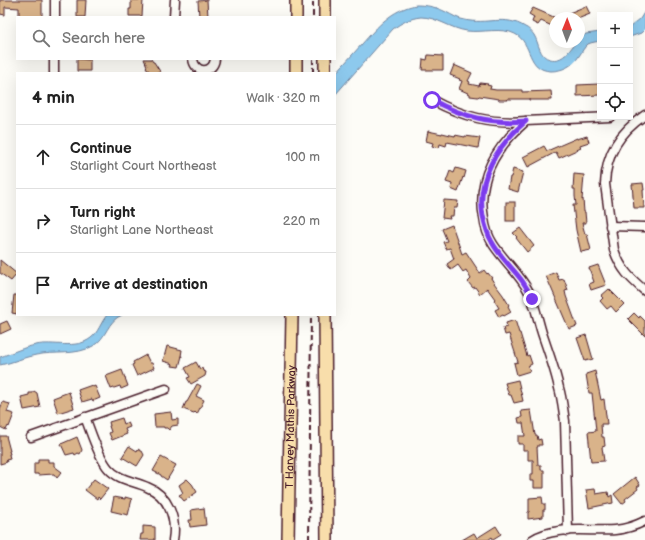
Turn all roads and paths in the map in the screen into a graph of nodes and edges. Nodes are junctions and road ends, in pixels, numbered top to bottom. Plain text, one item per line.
1 (55, 0) edge
2 (175, 0) edge
3 (296, 0) edge
4 (325, 0) edge
5 (55, 16) edge
6 (174, 16) edge
7 (296, 16) edge
8 (325, 16) edge
9 (54, 60) edge
10 (192, 60) edge
11 (215, 60) edge
12 (296, 60) edge
13 (325, 60) edge
14 (54, 72) edge
15 (296, 72) edge
16 (325, 72) edge
17 (432, 100) dead end
18 (597, 118) edge
19 (641, 118) edge
20 (526, 121) junction
21 (610, 226) junction
22 (645, 227) edge
23 (645, 291) edge
24 (292, 316) edge
25 (325, 316) edge
26 (166, 389) dead end
27 (85, 418) junction
28 (31, 437) dead end
29 (645, 521) edge
30 (568, 531) junction
31 (173, 540) edge
32 (288, 540) edge
33 (327, 540) edge
34 (532, 540) edge

1 - 5 street
2 - 6 street
3 - 7 highway
4 - 8 highway
9 - 14 street
10 - 11 street
12 - 15 highway
13 - 16 highway
17 - 20 street
18 - 20 street
19 - 21 street
20 - 30 street
21 - 22 street
21 - 23 street
24 - 32 highway, T Harvey Mathis Parkway
25 - 33 highway
26 - 27 street
27 - 28 street
27 - 31 street
29 - 30 street
30 - 34 street

